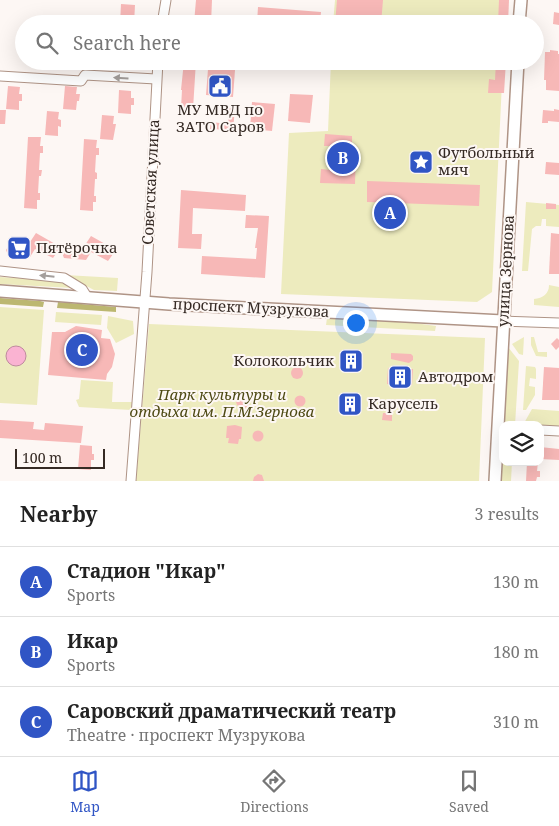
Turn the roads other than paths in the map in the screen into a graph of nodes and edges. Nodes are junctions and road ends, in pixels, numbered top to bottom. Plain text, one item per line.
1 (166, 0) edge
2 (521, 0) edge
3 (164, 15) edge
4 (520, 15) edge
5 (157, 70) edge
6 (517, 70) edge
7 (0, 76) edge
8 (156, 80) junction
9 (0, 271) edge
10 (0, 291) edge
11 (87, 297) junction
12 (144, 302) junction
13 (503, 320) junction
14 (559, 323) edge
15 (544, 430) edge
16 (559, 431) edge
17 (544, 436) edge
18 (559, 437) edge
19 (131, 481) edge
20 (495, 481) edge

1 - 3 street
2 - 4 main road
5 - 8 street, Советская улица
6 - 13 main road, улица Зернова
8 -> 7 street
8 - 12 street, Советская улица
11 -> 9 street
10 - 11 main road, проспект Музрукова
11 - 12 main road, проспект Музрукова
12 - 13 main road, проспект Музрукова
12 - 19 street, Советская улица
13 - 14 street
13 - 20 main road, улица Зернова
15 - 16 street
17 - 18 street

